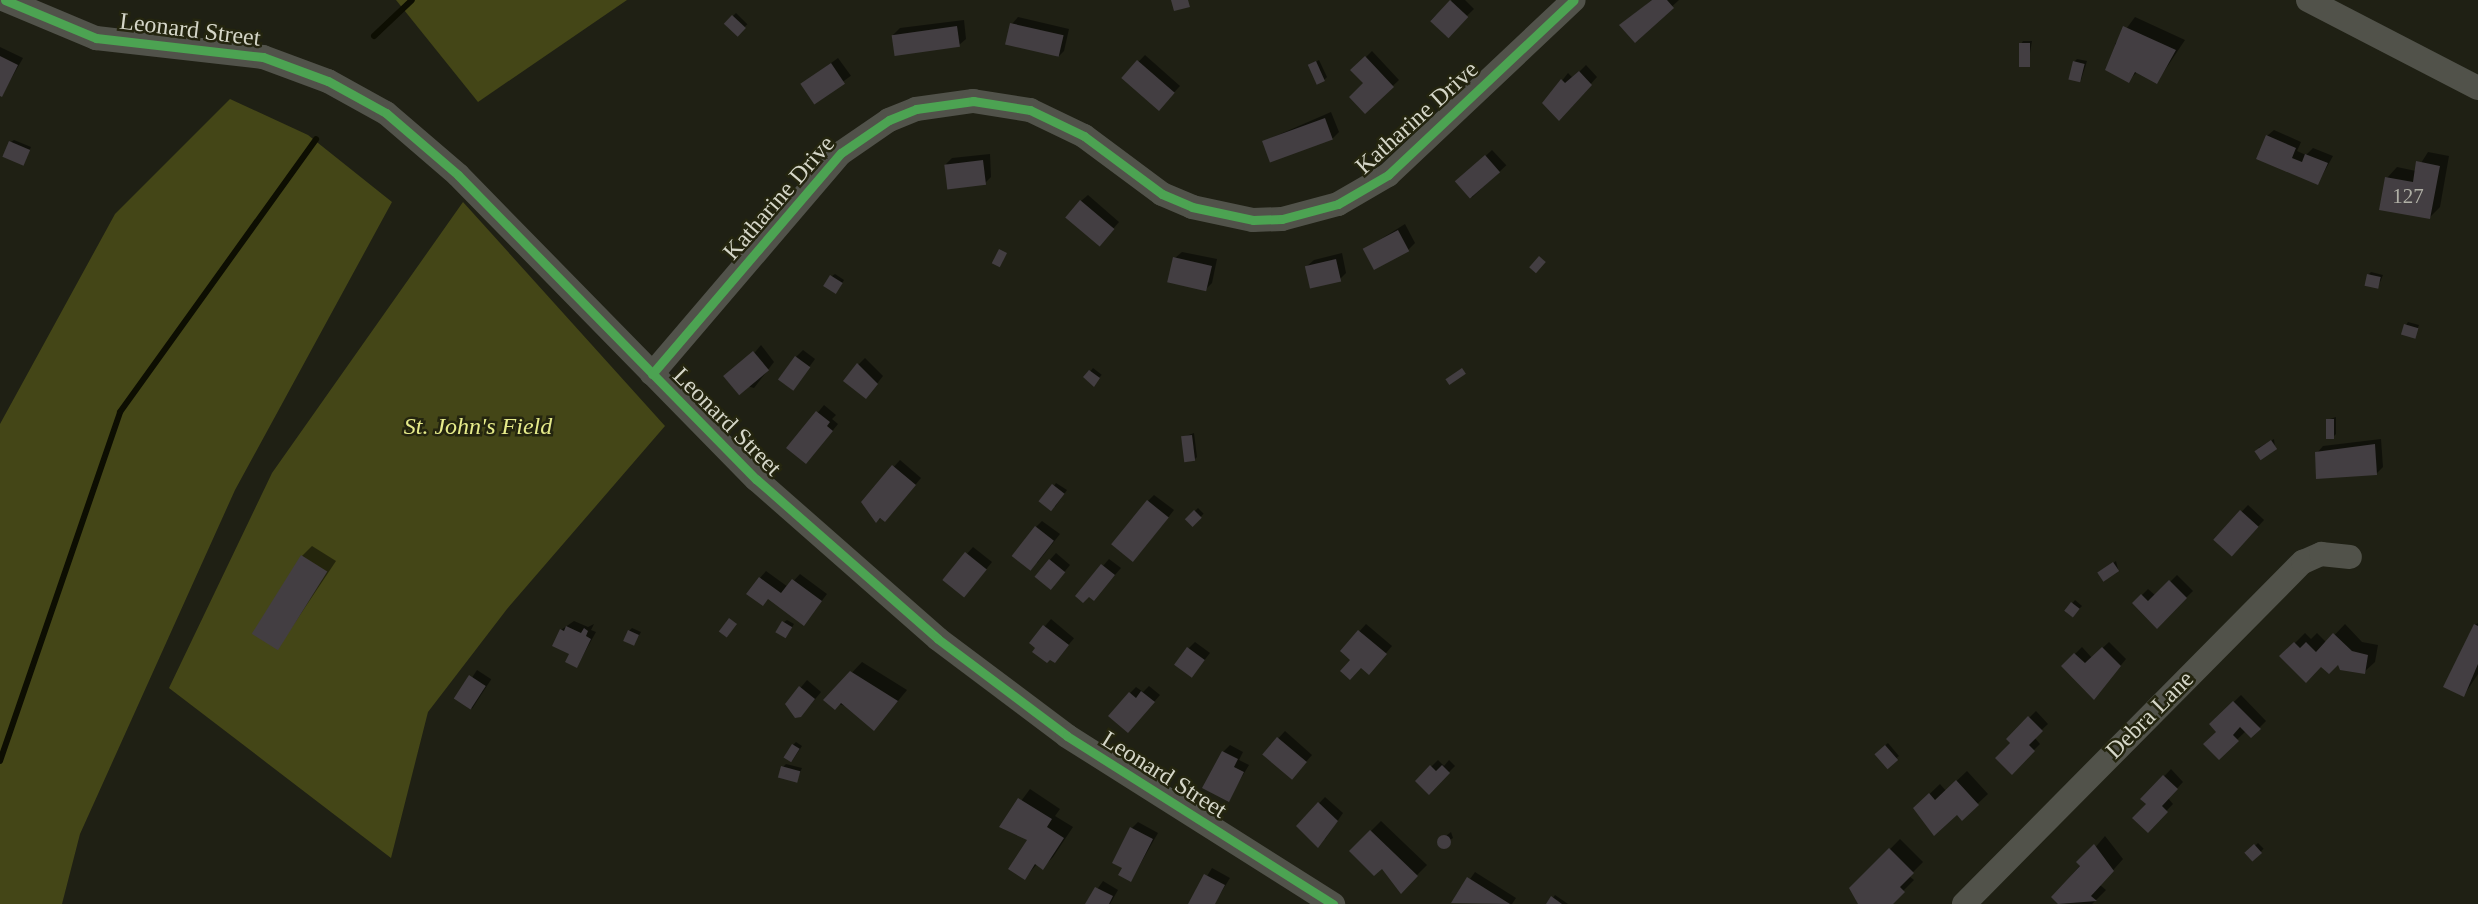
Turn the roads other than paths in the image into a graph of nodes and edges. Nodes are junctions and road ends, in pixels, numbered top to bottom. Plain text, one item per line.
1 (5, 0) edge
2 (1574, 0) edge
3 (2308, 0) edge
4 (2478, 88) edge
5 (652, 374) junction
6 (2350, 557) dead end
7 (1333, 904) edge
8 (1964, 904) edge

1 - 5 street, Leonard Street
2 - 5 street, Katharine Drive
3 - 4 street
5 - 7 street, Leonard Street
6 - 8 street, Debra Lane

